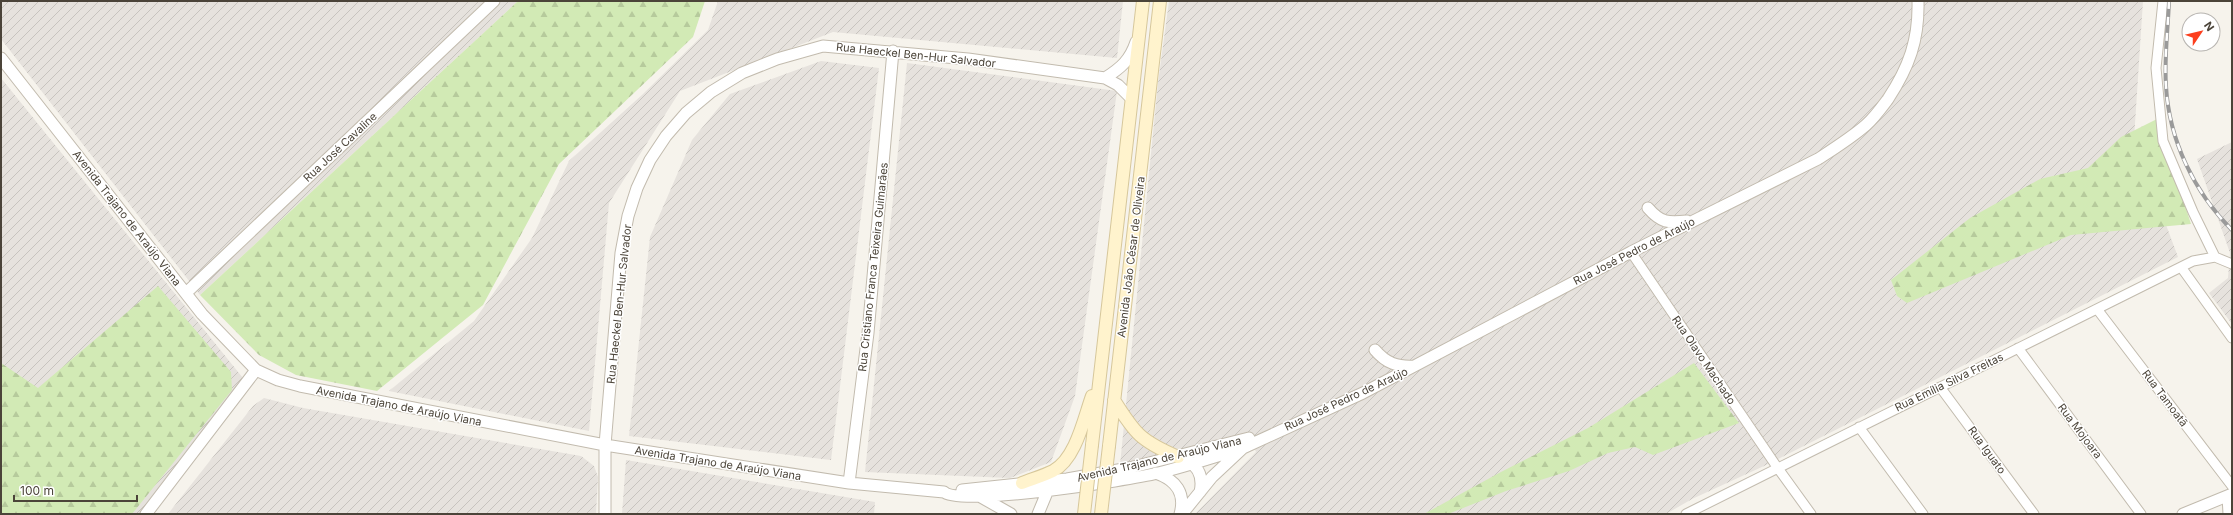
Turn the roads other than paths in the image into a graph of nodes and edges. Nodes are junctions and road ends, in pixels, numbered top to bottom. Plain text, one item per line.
1 (494, 1) edge
2 (1143, 1) edge
3 (1160, 1) edge
4 (1918, 1) edge
5 (2163, 1) edge
6 (1138, 36) junction
7 (893, 51) junction
8 (1, 58) edge
9 (1105, 78) junction
10 (1131, 98) junction
11 (1648, 208) dead end
12 (1693, 221) junction
13 (1631, 252) junction
14 (2215, 257) junction
15 (2232, 264) edge
16 (2181, 267) junction
17 (186, 293) junction
18 (2097, 309) junction
19 (2232, 338) edge
20 (2018, 348) junction
21 (1375, 350) dead end
22 (1416, 365) junction
23 (256, 370) junction
24 (1100, 376) junction
25 (1940, 387) junction
26 (1114, 400) junction
27 (1859, 427) junction
28 (1274, 434) junction
29 (1254, 437) joint
30 (605, 445) junction
31 (1243, 448) junction
32 (1178, 456) junction
33 (1193, 464) junction
34 (1778, 468) junction
35 (1156, 473) junction
36 (1095, 474) junction
37 (848, 483) junction
38 (1022, 483) junction
39 (1048, 490) junction
40 (944, 492) junction
41 (2230, 492) edge
42 (1200, 493) junction
43 (981, 497) junction
44 (1699, 511) edge
45 (146, 514) edge
46 (605, 514) edge
47 (1011, 514) edge
48 (1038, 514) edge
49 (1084, 514) edge
50 (1101, 514) edge
51 (1181, 514) edge
52 (1686, 514) edge
53 (1811, 514) edge
54 (1923, 514) edge
55 (2034, 514) edge
56 (2141, 514) edge
57 (2182, 514) edge
58 (2228, 514) edge

1 - 17 street, Rua José Cavaline
2 - 6 main road, Avenida João César de Oliveira
3 - 26 main road, Avenida João César de Oliveira
4 - 12 street, Rua José Pedro de Araújo
5 - 14 street
6 - 9 street
6 - 10 main road, Avenida João César de Oliveira
7 - 9 street, Rua Haeckel Ben-Hur Salvador
7 - 30 street, Rua Haeckel Ben-Hur Salvador
7 - 37 street, Rua Cristiano Franca Teixeira Guimarães
8 - 17 street, Avenida Trajano de Araújo Viana
9 - 10 street, Rua Haeckel Ben-Hur Salvador
10 - 24 main road, Avenida João César de Oliveira
11 - 12 street
12 - 13 street, Rua José Pedro de Araújo
13 - 22 street, Rua José Pedro de Araújo
13 - 34 street, Rua Olavo Machado
14 - 15 street
14 - 16 street, Rua Emília Silva Freitas
16 - 18 street, Rua Emília Silva Freitas
16 - 19 street
17 - 23 street, Avenida Trajano de Araújo Viana
18 - 20 street, Rua Emília Silva Freitas
18 - 41 street, Rua Tamoatã
20 - 25 street, Rua Emília Silva Freitas
20 - 56 street, Rua Mojoara
21 - 22 street
22 - 28 street, Rua José Pedro de Araújo
23 - 30 street, Avenida Trajano de Araújo Viana
23 - 45 street
24 - 38 main road
24 - 49 main road, Avenida João César de Oliveira, bridge
25 - 27 street, Rua Emília Silva Freitas
25 - 55 street, Rua Iguato
26 - 32 main road
26 - 50 main road, Avenida João César de Oliveira, bridge
27 - 34 street, Rua Emília Silva Freitas
27 - 54 street
28 - 29 street, Rua José Pedro de Araújo
28 - 31 street, Rua José Pedro de Araújo
29 - 32 street, Avenida Trajano de Araújo Viana
30 - 37 street, Avenida Trajano de Araújo Viana
30 - 46 street
31 - 33 street, Avenida Trajano de Araújo Viana
31 - 42 street, Rua José Pedro de Araújo
32 - 33 street
32 - 36 street, Avenida Trajano de Araújo Viana
33 - 35 street, Avenida Trajano de Araújo Viana
33 - 42 street
34 - 44 street, Rua Emília Silva Freitas
34 - 53 street, Rua Olavo Machado
35 - 39 street, Avenida Trajano de Araújo Viana
35 - 51 street
36 - 38 street, Avenida Trajano de Araújo Viana
36 - 39 street
37 - 40 street, Avenida Trajano de Araújo Viana
38 - 40 street, Avenida Trajano de Araújo Viana
39 - 43 street, Avenida Trajano de Araújo Viana
39 - 48 street
40 - 43 street, Avenida Trajano de Araújo Viana
41 - 57 street
41 - 58 street
42 - 51 street, Rua José Pedro de Araújo
43 - 47 street, Avenida Trajano de Araújo Viana
44 - 52 street, Rua Emília Silva Freitas

